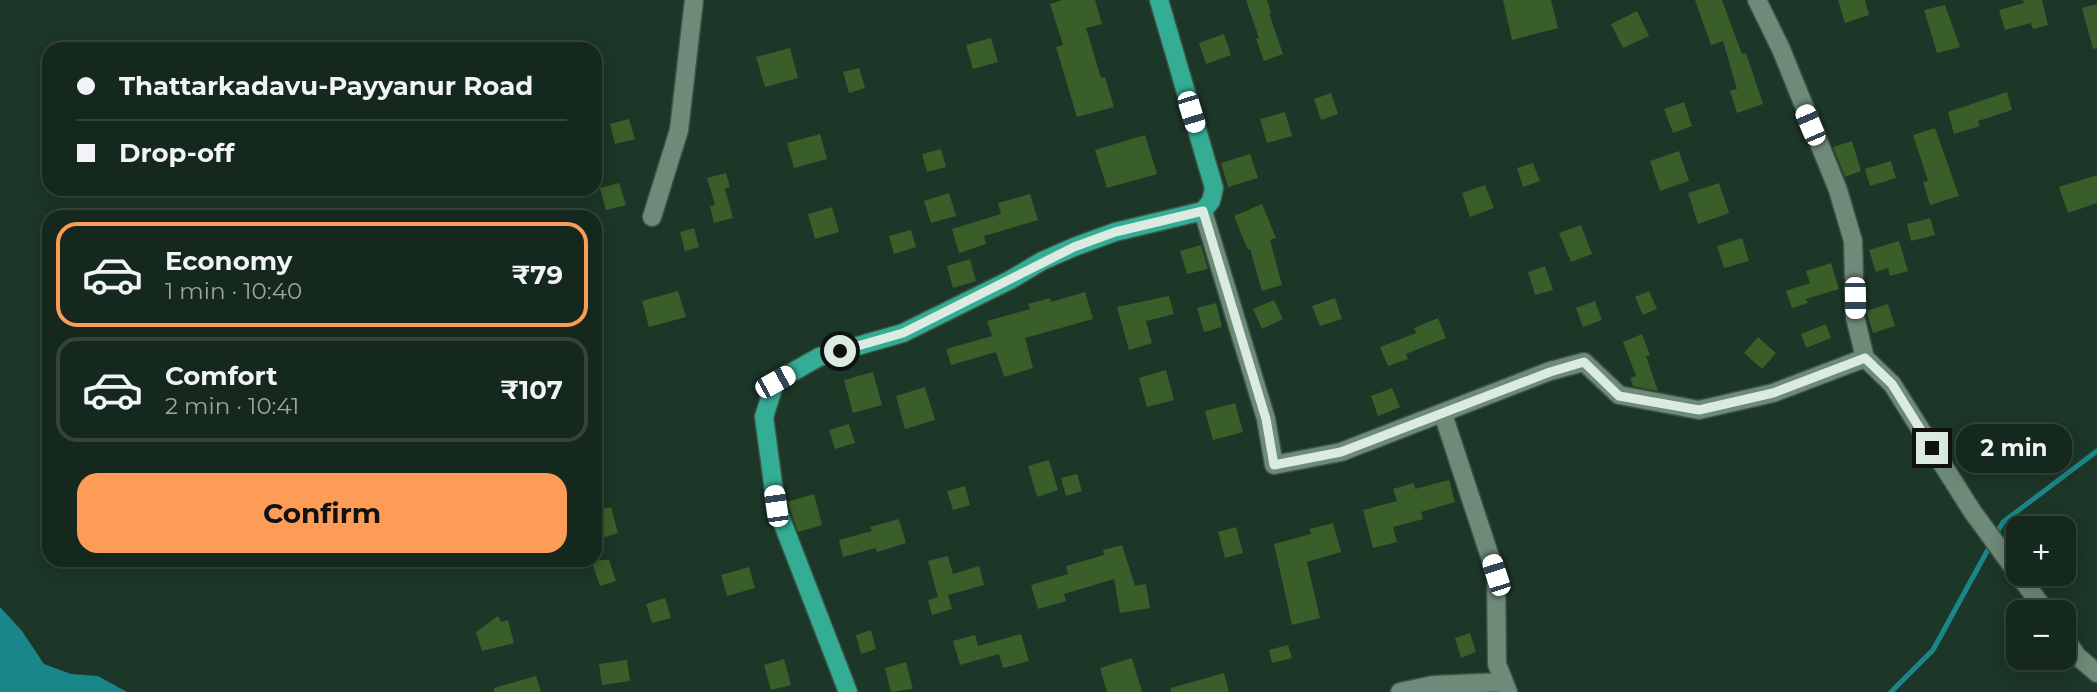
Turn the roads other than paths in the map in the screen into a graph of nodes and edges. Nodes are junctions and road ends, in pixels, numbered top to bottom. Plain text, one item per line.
1 (694, 0) edge
2 (1159, 0) edge
3 (1757, 0) edge
4 (1203, 211) junction
5 (652, 217) dead end
6 (1865, 358) junction
7 (1443, 414) junction
8 (2037, 600) edge
9 (2076, 655) edge
10 (2097, 673) edge
11 (1506, 687) edge
12 (848, 692) edge
13 (1400, 692) edge

1 - 5 street
2 - 4 main road
3 - 6 street
4 - 7 street
4 - 12 main road
6 - 7 street
6 - 8 street
7 - 11 street
9 - 10 street
11 - 13 street

